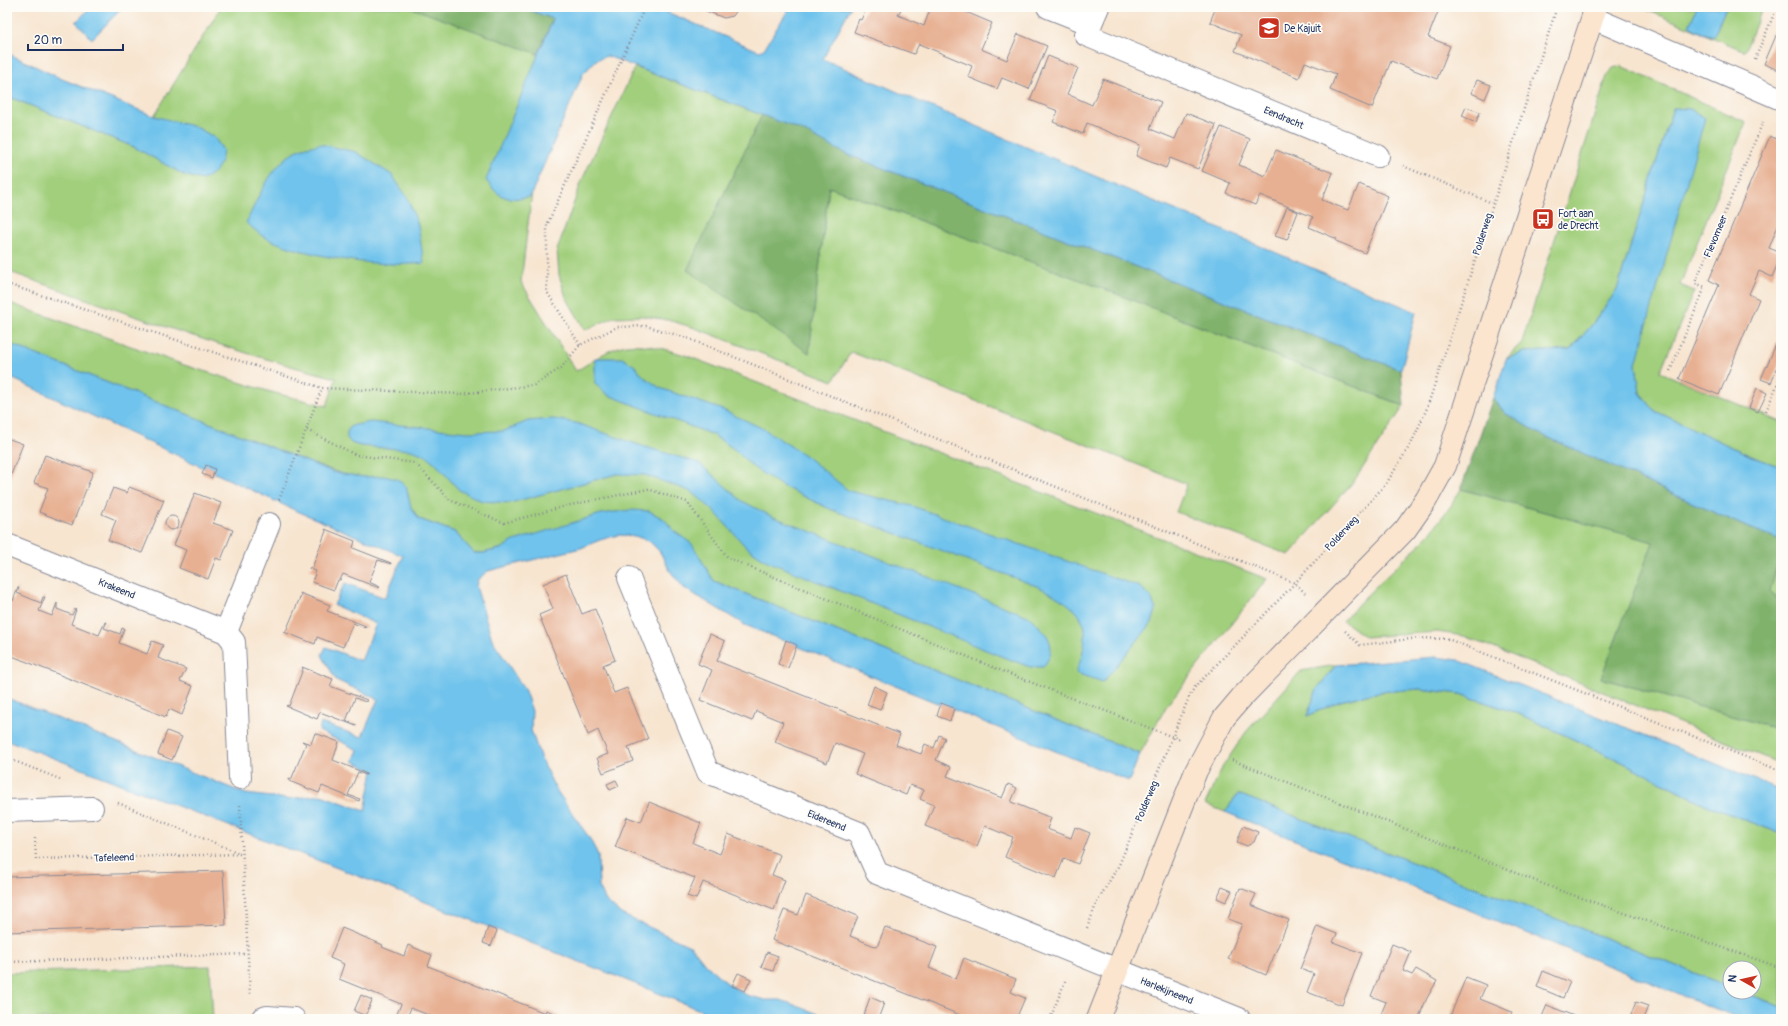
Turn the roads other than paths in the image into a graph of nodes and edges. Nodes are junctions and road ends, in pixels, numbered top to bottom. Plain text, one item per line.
1 (1048, 7) edge
2 (1594, 13) edge
3 (1094, 16) edge
4 (1777, 97) edge
5 (1378, 156) road end
6 (270, 524) dead end
7 (7, 545) edge
8 (629, 578) dead end
9 (226, 632) junction
10 (240, 778) road end
11 (102, 804) road end
12 (7, 811) edge
13 (1118, 970) junction
14 (262, 1019) edge
15 (294, 1019) edge
16 (1098, 1019) edge
17 (1239, 1019) edge

1 - 3 street, Eendracht
2 - 4 street
2 - 13 street
3 - 5 street, Eendracht
6 - 9 street
7 - 9 street, Krakeend
8 - 13 street, Eidereend
9 - 10 street
11 - 12 street
13 - 16 street
13 - 17 street, Harlekijneend
14 - 15 street

